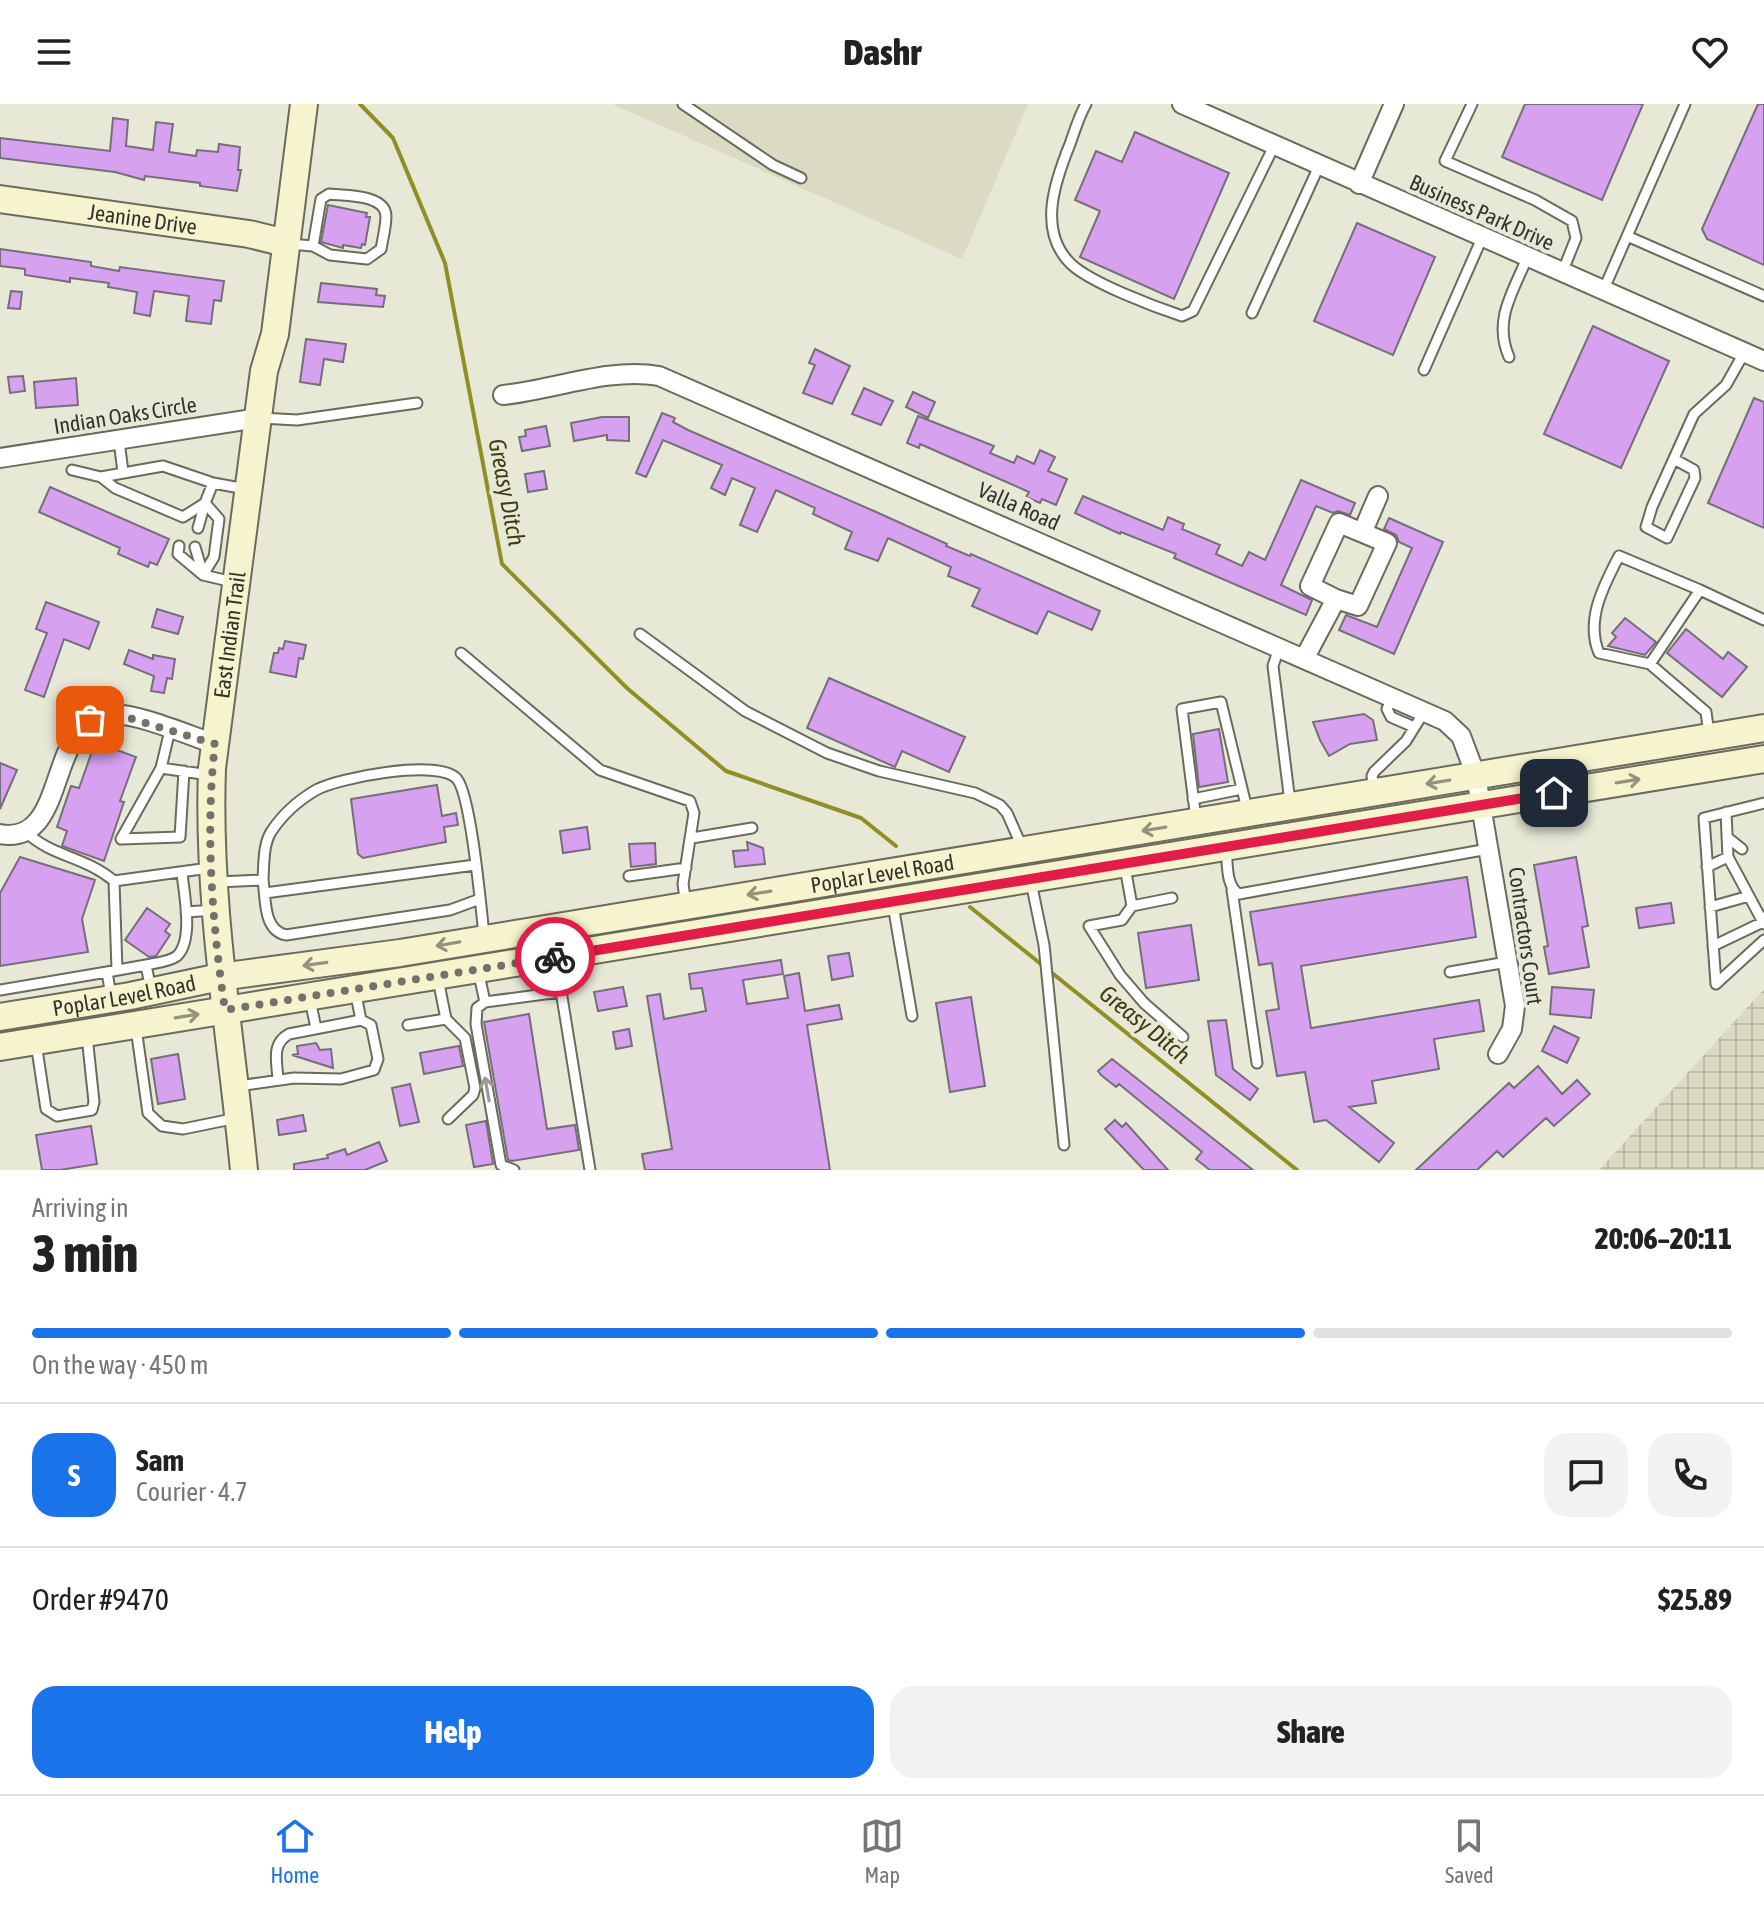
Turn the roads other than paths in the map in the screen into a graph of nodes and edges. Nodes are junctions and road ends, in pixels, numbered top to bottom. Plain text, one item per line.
1 (304, 104) edge
2 (683, 104) edge
3 (1086, 104) edge
4 (1182, 104) edge
5 (1394, 104) edge
6 (1472, 104) edge
7 (1685, 104) edge
8 (1274, 146) junction
9 (1319, 166) junction
10 (801, 178) dead end
11 (1359, 184) junction
12 (0, 199) edge
13 (1627, 236) junction
14 (1482, 238) junction
15 (286, 243) junction
16 (313, 246) junction
17 (1527, 258) junction
18 (1562, 273) junction
19 (1603, 291) junction
20 (1764, 296) edge
21 (1252, 313) dead end
22 (1744, 353) junction
23 (1509, 357) dead end
24 (1764, 361) edge
25 (1424, 370) dead end
26 (503, 395) dead end
27 (417, 403) dead end
28 (258, 418) junction
29 (119, 441) junction
30 (0, 458) edge
31 (1674, 459) junction
32 (72, 470) dead end
33 (123, 472) junction
34 (101, 477) junction
35 (213, 483) junction
36 (249, 489) junction
37 (1378, 496) dead end
38 (205, 503) junction
39 (198, 528) dead end
40 (1363, 531) junction
41 (179, 546) dead end
42 (195, 547) dead end
43 (203, 575) junction
44 (236, 582) junction
45 (1700, 590) junction
46 (1336, 599) junction
47 (1764, 620) edge
48 (640, 634) dead end
49 (1279, 648) junction
50 (461, 653) dead end
51 (1304, 659) junction
52 (1650, 664) junction
53 (1419, 719) junction
54 (1764, 728) edge
55 (170, 730) junction
56 (1710, 737) junction
57 (215, 744) junction
58 (1764, 759) edge
59 (161, 768) junction
60 (184, 771) junction
61 (212, 776) junction
62 (1476, 776) junction
63 (1374, 792) junction
64 (1245, 801) junction
65 (1764, 804) edge
66 (1481, 805) junction
67 (1290, 806) junction
68 (1194, 810) junction
69 (1726, 812) junction
70 (752, 828) dead end
71 (25, 831) junction
72 (1, 837) edge
73 (1727, 837) junction
74 (692, 838) junction
75 (1226, 847) junction
76 (1488, 849) junction
77 (1742, 849) dead end
78 (1023, 850) junction
79 (1728, 857) junction
80 (1124, 863) junction
81 (475, 865) junction
82 (1707, 867) junction
83 (686, 868) junction
84 (182, 873) junction
85 (212, 875) junction
86 (629, 876) dead end
87 (1031, 878) junction
88 (263, 880) junction
89 (114, 881) junction
90 (1232, 890) junction
91 (265, 893) junction
92 (1749, 896) junction
93 (1172, 898) dead end
94 (480, 899) junction
95 (892, 901) junction
96 (686, 905) junction
97 (1132, 906) junction
98 (1710, 907) junction
99 (215, 910) junction
100 (186, 912) junction
101 (1764, 921) edge
102 (485, 938) junction
103 (1764, 940) edge
104 (1713, 946) junction
105 (556, 957) junction
106 (1507, 962) junction
107 (146, 965) junction
108 (478, 969) junction
109 (112, 971) junction
110 (1450, 972) dead end
111 (438, 976) junction
112 (220, 977) junction
113 (355, 989) junction
114 (0, 990) edge
115 (151, 992) junction
116 (560, 992) junction
117 (309, 997) junction
118 (111, 1000) junction
119 (485, 1002) junction
120 (225, 1010) junction
121 (912, 1016) dead end
122 (0, 1017) edge
123 (446, 1019) junction
124 (361, 1020) junction
125 (136, 1025) junction
126 (408, 1025) dead end
127 (316, 1028) junction
128 (87, 1033) junction
129 (1183, 1037) dead end
130 (36, 1041) junction
131 (0, 1047) edge
132 (1498, 1054) dead end
133 (1257, 1063) dead end
134 (278, 1080) junction
135 (235, 1086) junction
136 (238, 1117) junction
137 (448, 1119) dead end
138 (1064, 1145) dead end
139 (244, 1170) edge
140 (514, 1170) edge
141 (590, 1170) edge

1 - 15 main road, East Indian Trail
2 - 10 lane
3 - 8 lane
4 - 8 street, Business Park Drive
5 - 11 street
6 - 18 lane
7 - 13 lane
8 - 9 street, Business Park Drive
9 - 11 street, Business Park Drive
9 - 21 lane
11 - 14 street, Business Park Drive
12 - 15 main road, Jeanine Drive
13 - 19 lane
13 - 20 lane
14 - 17 street, Business Park Drive
14 - 25 lane
15 - 16 lane
15 - 28 main road, East Indian Trail
16 - 16 lane
17 - 18 street, Business Park Drive
17 - 23 lane
18 - 19 street, Business Park Drive
19 - 22 street, Business Park Drive
22 - 24 street, Business Park Drive
22 - 31 lane
26 - 49 street, Valla Road
27 - 28 lane
28 - 29 street, Indian Oaks Circle
28 - 36 main road, East Indian Trail
29 - 30 street, Indian Oaks Circle
29 - 33 lane
31 - 31 lane
32 - 34 lane
33 - 34 lane
33 - 35 lane
34 - 38 lane
35 - 36 lane
35 - 38 lane
36 - 44 main road, East Indian Trail
37 - 40 street
38 - 39 lane
38 - 43 lane
40 - 46 street
40 - 46 street
41 - 43 lane
42 - 43 lane
43 - 44 lane
44 - 57 main road, East Indian Trail
45 - 47 lane
45 - 52 lane
45 - 52 lane
46 - 51 street
48 - 78 lane
49 - 51 street, Valla Road
49 - 67 lane
50 - 74 lane
51 - 53 street, Valla Road
52 - 56 lane
53 - 62 street, Valla Road
53 - 63 lane
54 - 56 main road, Poplar Level Road
55 - 57 street
55 - 59 lane
55 - 71 street
56 - 62 main road, Poplar Level Road
57 - 61 main road, East Indian Trail
66 -> 58 main road, Poplar Level Road
59 - 60 lane
59 - 60 lane
60 - 61 lane
61 - 85 main road, East Indian Trail
62 -> 63 main road, Poplar Level Road
62 - 66 street, Contractors Court
63 - 67 main road, Poplar Level Road
64 - 67 main road, Poplar Level Road
64 - 68 main road, Poplar Level Road
64 - 68 lane
65 - 69 lane
66 - 75 main road, Poplar Level Road
66 - 76 street, Contractors Court
68 -> 78 main road, Poplar Level Road
69 - 73 lane
69 - 82 lane
70 - 74 lane
71 - 72 street
71 - 89 lane
73 - 77 lane
73 - 79 lane
74 - 83 lane
75 - 80 main road, Poplar Level Road
75 - 90 lane
76 - 90 lane
76 - 106 street, Contractors Court
78 -> 96 main road, Poplar Level Road
79 - 82 lane
79 - 92 lane
80 - 87 main road, Poplar Level Road
80 - 97 lane
81 - 88 lane
81 - 91 lane
81 - 94 lane
82 - 98 lane
83 - 86 lane
83 - 96 lane
84 - 85 lane
84 - 89 lane
84 - 100 lane
85 - 88 lane
85 - 99 main road, East Indian Trail
87 - 95 main road, Poplar Level Road
87 - 138 lane
88 - 91 lane
89 - 109 lane
90 - 133 lane
91 - 94 lane
92 - 98 lane
92 - 101 lane
93 - 97 lane
94 - 102 lane
95 - 105 main road, Poplar Level Road
95 - 121 lane
96 - 102 main road, Poplar Level Road
97 - 129 lane
98 - 104 lane
99 - 100 lane
99 - 112 main road, East Indian Trail
100 - 107 lane
101 - 104 lane
102 -> 112 main road, Poplar Level Road
103 - 104 lane
105 - 108 main road, Poplar Level Road
105 - 116 lane
106 - 110 lane
106 - 132 street, Contractors Court
107 - 109 lane
107 - 115 lane
108 - 111 main road, Poplar Level Road
108 - 119 lane
109 - 114 lane
109 - 118 lane
111 - 113 main road, Poplar Level Road
111 - 123 lane
112 - 115 main road, Poplar Level Road
112 - 120 main road, East Indian Trail
113 - 117 main road, Poplar Level Road
113 - 124 lane
115 - 118 main road, Poplar Level Road
116 - 119 lane
116 - 141 lane
117 - 120 main road, Poplar Level Road
117 - 127 lane
118 - 122 main road, Poplar Level Road
140 -> 119 lane
125 -> 120 main road, Poplar Level Road
120 - 135 main road, East Indian Trail
123 - 126 lane
123 - 137 lane
124 - 127 lane
124 - 134 lane
125 - 128 main road, Poplar Level Road
125 - 136 lane
127 - 134 lane
128 - 130 main road, Poplar Level Road
128 - 130 lane
130 - 131 main road, Poplar Level Road
134 - 135 lane
135 - 136 main road, East Indian Trail
136 - 139 main road, East Indian Trail

